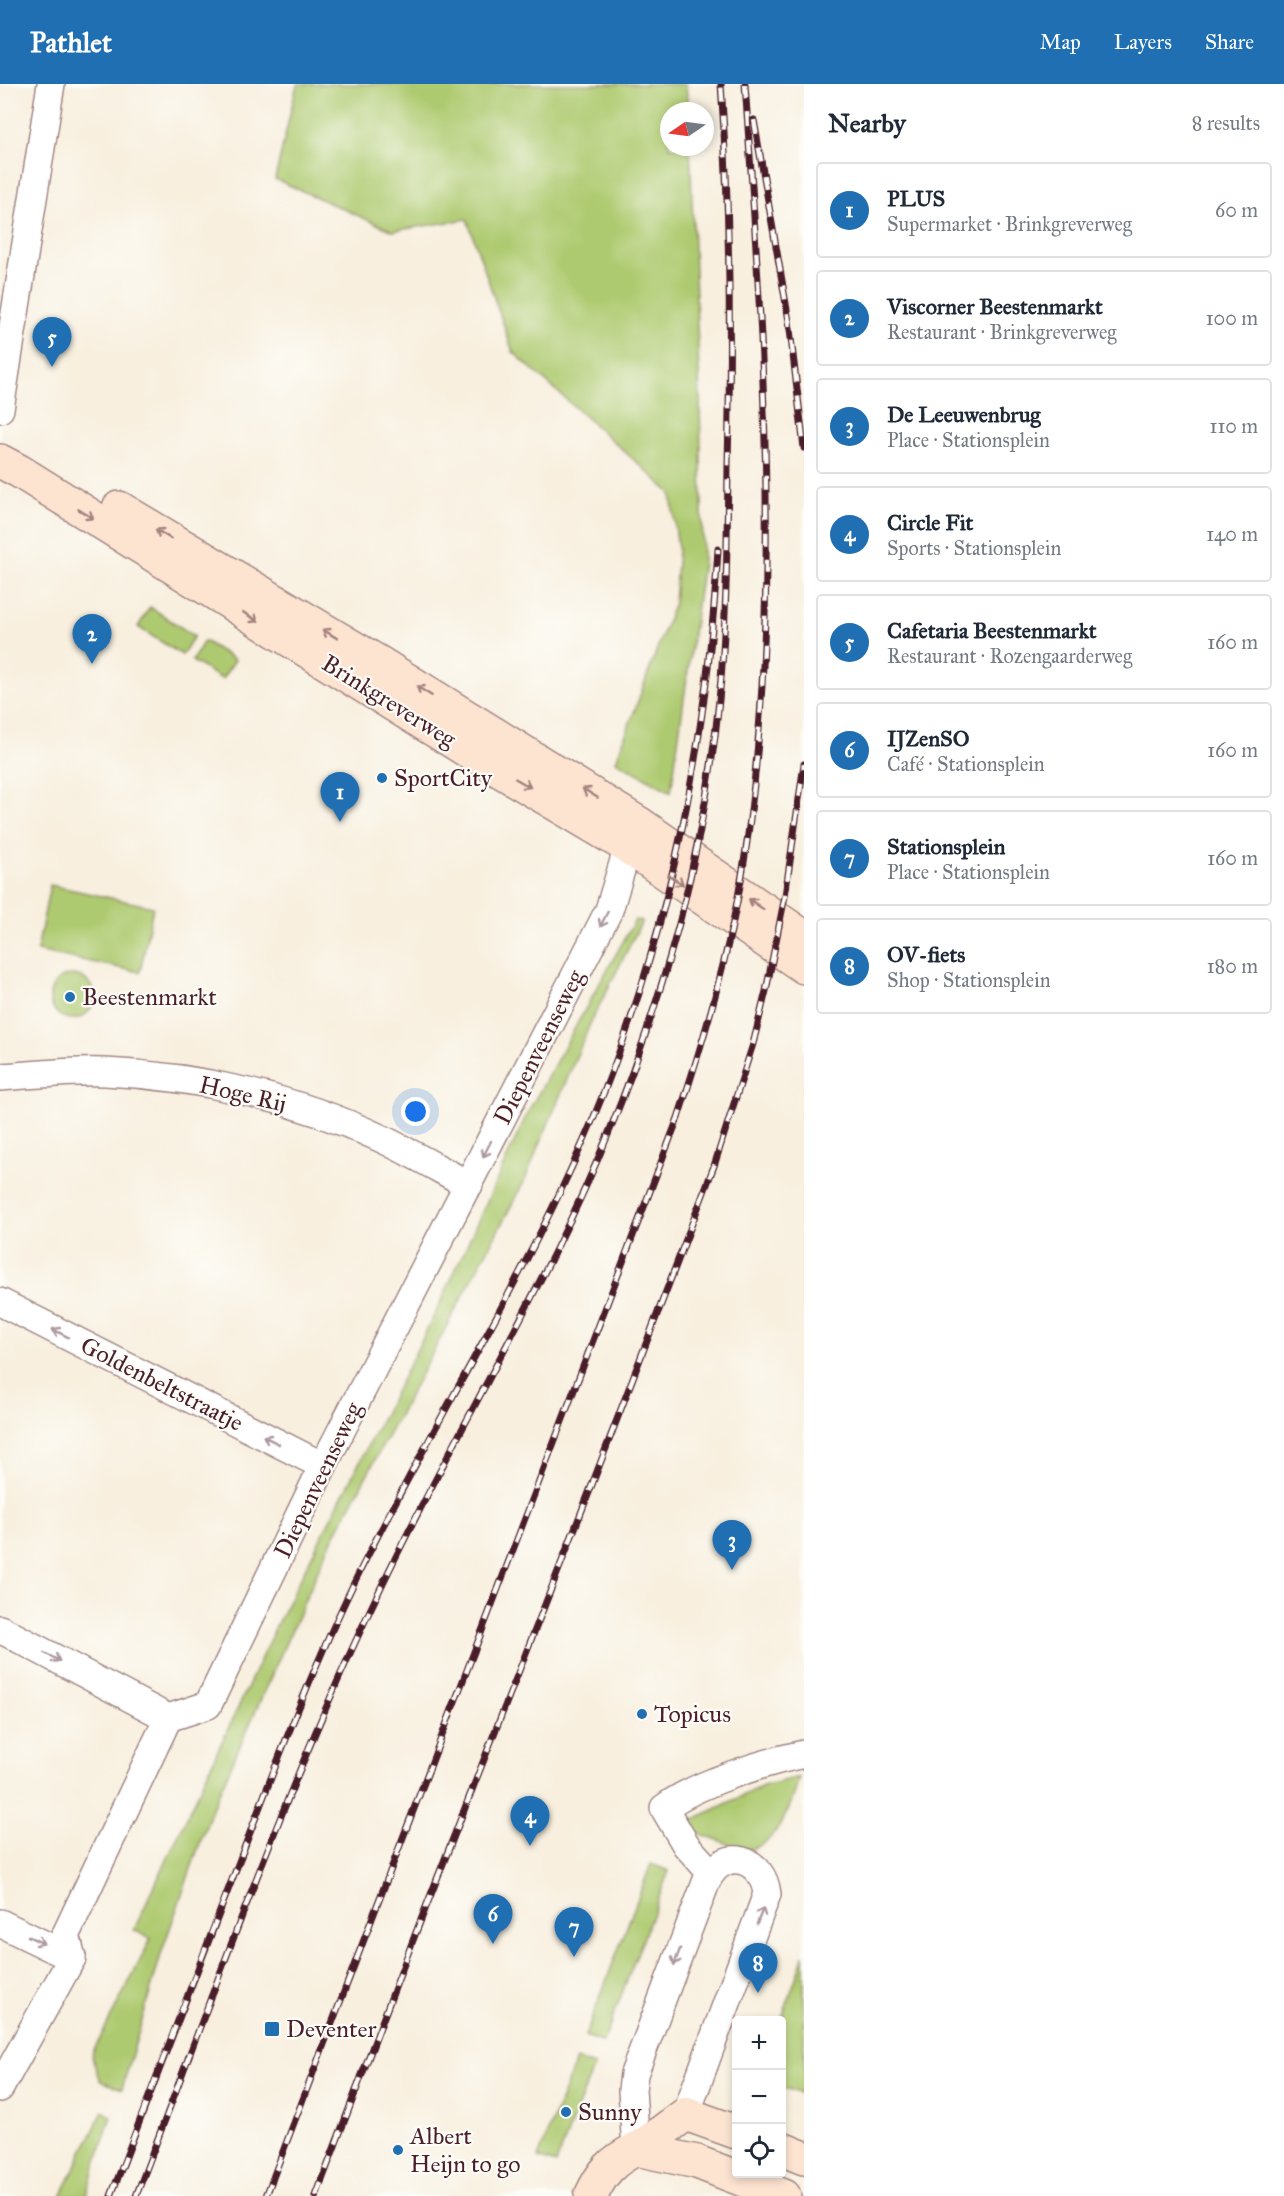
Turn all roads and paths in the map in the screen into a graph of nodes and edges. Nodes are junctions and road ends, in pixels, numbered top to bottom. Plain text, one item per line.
1 (51, 84) edge
2 (0, 409) edge
3 (0, 440) edge
4 (0, 461) edge
5 (626, 856) junction
6 (804, 937) edge
7 (804, 967) edge
8 (0, 1077) edge
9 (468, 1185) junction
10 (0, 1302) edge
11 (323, 1466) junction
12 (0, 1629) edge
13 (168, 1718) junction
14 (798, 1756) edge
15 (711, 1873) junction
16 (0, 1923) edge
17 (72, 1958) junction
18 (0, 2088) edge
19 (686, 2114) junction
20 (732, 2131) edge
21 (636, 2150) junction
22 (786, 2151) edge
23 (804, 2158) edge
24 (591, 2196) edge
25 (784, 2196) edge

1 - 2 street
6 -> 3 street, Brinkgreverweg
4 -> 5 street, Brinkgreverweg
5 -> 7 street, Brinkgreverweg
5 -> 9 street, Diepenveenseweg
8 - 9 street, Hoge Rij
9 - 11 street, Diepenveenseweg
11 -> 10 street, Goldenbeltstraatje
11 - 13 street, Diepenveenseweg
12 -> 13 street
13 - 17 street
14 - 15 street
19 -> 15 street
15 -> 21 street
16 -> 17 street
17 - 18 street
19 - 20 street
19 - 21 street
21 - 24 street
21 - 25 street
22 - 23 street

